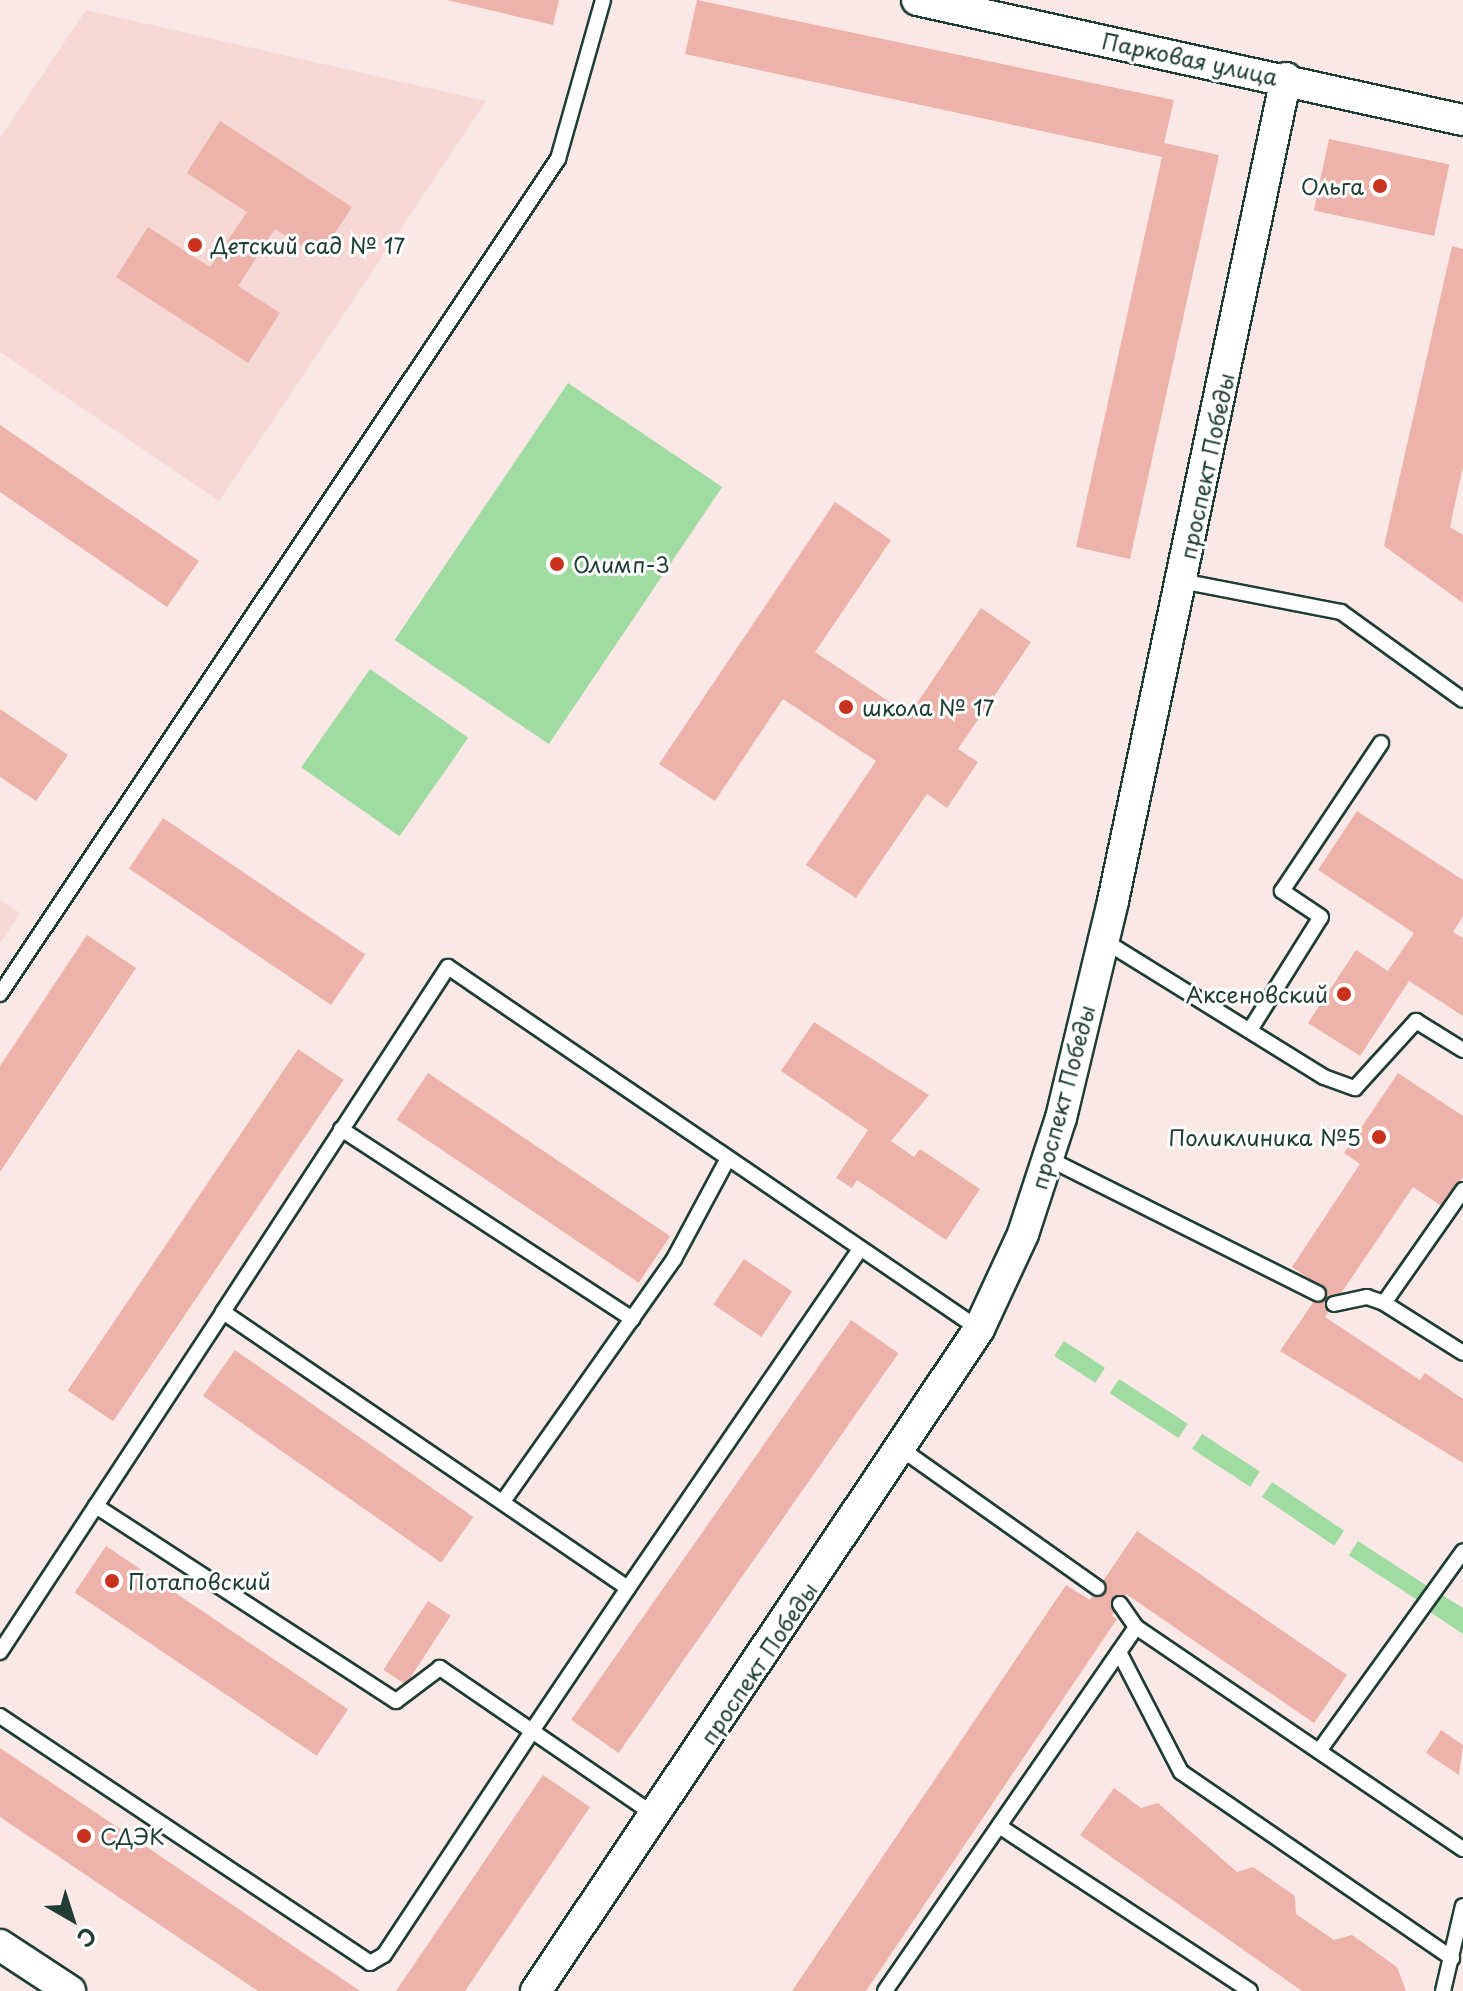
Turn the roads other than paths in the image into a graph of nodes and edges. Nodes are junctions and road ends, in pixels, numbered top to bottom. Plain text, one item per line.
1 (603, 0) edge
2 (917, 0) edge
3 (1286, 78) junction
4 (1463, 120) edge
5 (1181, 581) junction
6 (1463, 700) edge
7 (1381, 743) dead end
8 (1103, 940) junction
9 (0, 994) edge
10 (1250, 1030) junction
11 (1463, 1050) edge
12 (341, 1129) junction
13 (1047, 1158) junction
14 (727, 1160) junction
15 (1463, 1190) edge
16 (859, 1251) junction
17 (1318, 1294) dead end
18 (1384, 1303) junction
19 (1334, 1304) dead end
20 (223, 1312) junction
21 (632, 1319) junction
22 (979, 1329) junction
23 (1463, 1353) edge
24 (900, 1448) junction
25 (504, 1500) junction
26 (96, 1506) junction
27 (1463, 1551) edge
28 (628, 1588) junction
29 (1098, 1588) dead end
30 (1120, 1604) dead end
31 (1136, 1627) junction
32 (0, 1652) edge
33 (1119, 1652) junction
34 (0, 1716) edge
35 (532, 1731) junction
36 (1319, 1751) junction
37 (656, 1816) junction
38 (999, 1826) junction
39 (1463, 1849) edge
40 (1463, 1906) edge
41 (0, 1945) edge
42 (1452, 1958) junction
43 (70, 1991) edge
44 (536, 1991) edge
45 (885, 1991) edge
46 (1250, 1991) edge
47 (1443, 1991) edge

1 - 9 lane
2 - 3 street, Парковая улица
3 - 4 street, Парковая улица
3 - 5 street, проспект Победы
5 - 6 lane
5 - 8 street, проспект Победы
7 - 10 lane
8 - 10 lane
8 - 13 street, проспект Победы
10 - 11 lane
12 - 14 lane
12 - 20 lane
12 - 21 lane
13 - 17 lane
13 - 22 street, проспект Победы
14 - 16 lane
14 - 21 lane
15 - 18 lane
16 - 22 lane
16 - 28 lane
18 - 19 lane
18 - 23 lane
20 - 25 lane
20 - 26 lane
21 - 25 lane
22 - 24 street, проспект Победы
24 - 29 lane
24 - 37 street, проспект Победы
25 - 28 lane
26 - 32 lane
26 - 35 lane
27 - 36 lane
28 - 35 lane
30 - 31 lane
31 - 33 lane
31 - 36 lane
33 - 38 lane
33 - 42 lane
34 - 35 lane
35 - 37 lane
36 - 39 lane
37 - 44 street, проспект Победы
38 - 45 lane
38 - 46 lane
40 - 42 lane
41 - 43 street
42 - 47 lane

